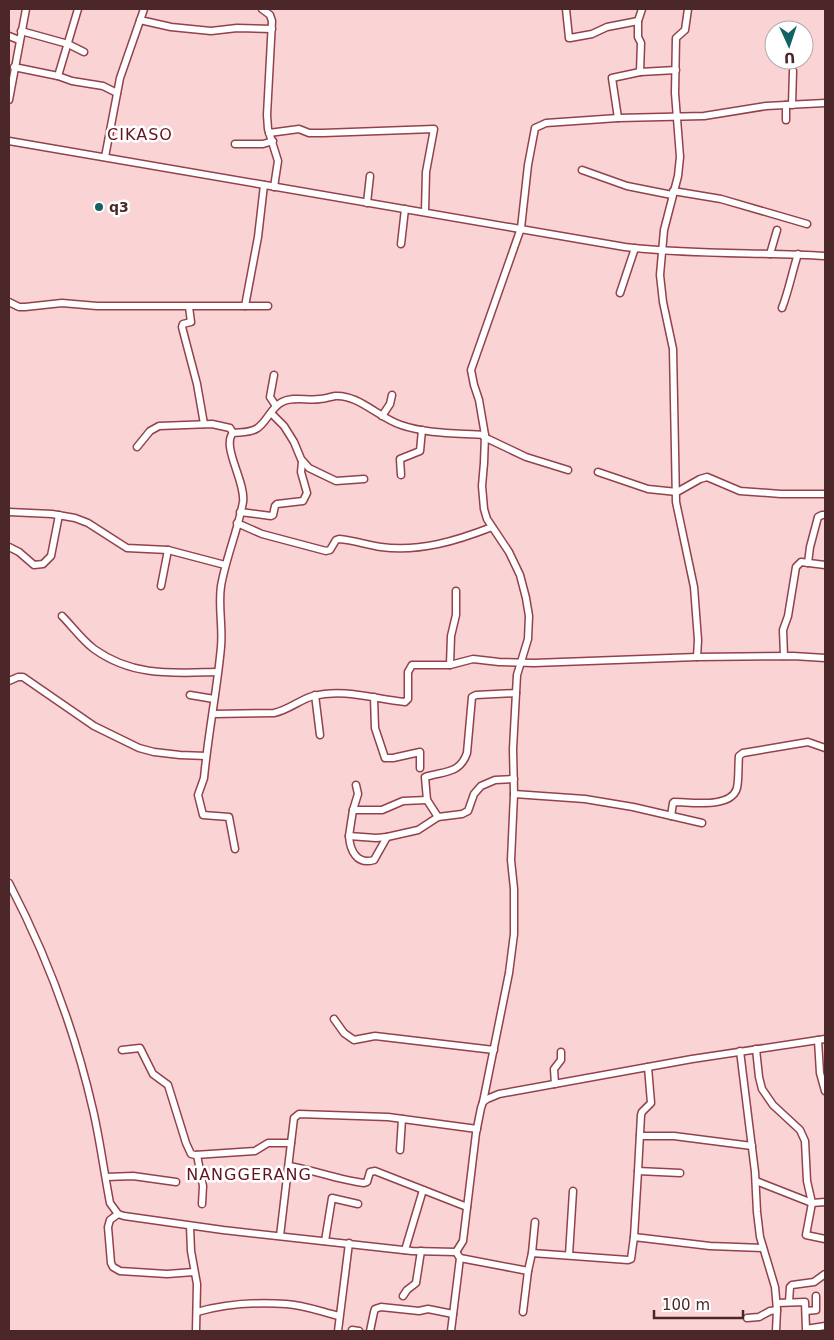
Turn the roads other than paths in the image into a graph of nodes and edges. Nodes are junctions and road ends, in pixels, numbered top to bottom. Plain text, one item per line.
1 (26, 9) edge
2 (78, 9) edge
3 (144, 9) edge
4 (262, 9) edge
5 (566, 9) edge
6 (642, 9) edge
7 (688, 9) edge
8 (140, 20) junction
9 (638, 21) junction
10 (272, 29) junction
11 (21, 31) junction
12 (9, 36) edge
13 (19, 40) junction
14 (68, 44) junction
15 (84, 52) dead end
16 (14, 67) junction
17 (676, 70) junction
18 (793, 71) dead end
19 (640, 72) junction
20 (58, 76) junction
21 (117, 93) junction
22 (9, 100) edge
23 (825, 103) edge
24 (789, 105) junction
25 (676, 117) junction
26 (618, 118) junction
27 (786, 120) dead end
28 (270, 133) junction
29 (9, 141) edge
30 (273, 141) junction
31 (235, 144) dead end
32 (105, 157) junction
33 (582, 170) dead end
34 (370, 176) dead end
35 (264, 185) junction
36 (274, 186) junction
37 (673, 193) junction
38 (367, 202) junction
39 (404, 209) junction
40 (425, 212) junction
41 (807, 224) dead end
42 (520, 228) junction
43 (777, 230) dead end
44 (401, 244) dead end
45 (635, 248) junction
46 (661, 252) junction
47 (770, 254) junction
48 (798, 254) junction
49 (825, 256) edge
50 (620, 293) dead end
51 (9, 302) edge
52 (245, 306) junction
53 (268, 306) dead end
54 (190, 307) junction
55 (782, 308) dead end
56 (274, 375) dead end
57 (392, 395) dead end
58 (276, 406) junction
59 (271, 413) junction
60 (382, 416) junction
61 (204, 424) junction
62 (422, 430) junction
63 (233, 433) junction
64 (484, 436) junction
65 (137, 447) dead end
66 (302, 462) junction
67 (568, 470) dead end
68 (598, 472) dead end
69 (401, 475) dead end
70 (364, 479) dead end
71 (677, 492) junction
72 (825, 494) edge
73 (9, 512) edge
74 (240, 512) junction
75 (825, 515) edge
76 (60, 516) junction
77 (237, 523) junction
78 (492, 527) junction
79 (9, 547) edge
80 (168, 550) junction
81 (808, 563) junction
82 (225, 565) junction
83 (825, 565) edge
84 (161, 586) dead end
85 (456, 591) dead end
86 (62, 616) dead end
87 (784, 656) junction
88 (697, 657) junction
89 (825, 658) edge
90 (520, 663) junction
91 (450, 665) junction
92 (217, 672) junction
93 (9, 681) edge
94 (516, 693) junction
95 (190, 695) dead end
96 (315, 695) junction
97 (374, 697) junction
98 (214, 699) junction
99 (213, 714) junction
100 (320, 735) dead end
101 (825, 748) edge
102 (206, 756) junction
103 (420, 768) dead end
104 (514, 779) junction
105 (356, 785) dead end
106 (514, 794) junction
107 (427, 800) junction
108 (353, 810) junction
109 (671, 816) junction
110 (438, 817) junction
111 (702, 823) dead end
112 (349, 836) junction
113 (387, 837) junction
114 (235, 849) dead end
115 (9, 883) edge
116 (334, 1019) dead end
117 (822, 1039) edge
118 (756, 1049) junction
119 (122, 1050) dead end
120 (494, 1050) junction
121 (740, 1051) junction
122 (561, 1052) dead end
123 (648, 1067) junction
124 (555, 1084) junction
125 (825, 1091) edge
126 (483, 1102) junction
127 (402, 1119) junction
128 (477, 1129) junction
129 (640, 1136) junction
130 (291, 1143) junction
131 (752, 1146) junction
132 (400, 1150) dead end
133 (197, 1155) junction
134 (289, 1166) junction
135 (638, 1171) junction
136 (680, 1173) dead end
137 (106, 1177) junction
138 (756, 1180) junction
139 (176, 1182) dead end
140 (422, 1190) junction
141 (573, 1191) dead end
142 (825, 1202) edge
143 (812, 1203) junction
144 (202, 1204) dead end
145 (358, 1204) dead end
146 (467, 1207) junction
147 (118, 1214) junction
148 (536, 1222) dead end
149 (190, 1226) junction
150 (280, 1236) junction
151 (634, 1237) junction
152 (825, 1239) edge
153 (325, 1241) junction
154 (349, 1243) junction
155 (763, 1248) junction
156 (405, 1250) junction
157 (421, 1251) junction
158 (532, 1253) junction
159 (458, 1255) junction
160 (569, 1255) junction
161 (528, 1270) junction
162 (194, 1272) junction
163 (825, 1274) edge
164 (404, 1296) dead end
165 (816, 1296) dead end
166 (789, 1302) junction
167 (777, 1306) junction
168 (806, 1311) junction
169 (197, 1312) junction
170 (523, 1312) dead end
171 (453, 1314) junction
172 (339, 1316) junction
173 (747, 1318) dead end
174 (825, 1326) edge
175 (806, 1330) edge
176 (196, 1331) edge
177 (338, 1331) edge
178 (370, 1331) edge
179 (451, 1331) edge
180 (776, 1331) edge

1 - 11 street
2 - 14 street
3 - 8 street
4 - 10 street
5 - 9 street
6 - 9 street
7 - 17 street
8 - 10 street
8 - 21 street
9 - 19 street
10 - 28 street
11 - 13 street
11 - 14 street
12 - 13 street
13 - 16 street
14 - 15 street
14 - 20 street
16 - 20 street
16 - 22 street
17 - 19 street
17 - 25 street
18 - 24 street
19 - 26 street
20 - 21 street
21 - 32 street
23 - 24 street
24 - 25 street
24 - 27 street
25 - 26 street
25 - 37 street
26 - 42 street
28 - 30 street
28 - 40 street
29 - 32 street
30 - 31 street
30 - 36 street
32 - 35 street
33 - 37 street
34 - 38 street
35 - 36 street
35 - 52 street
36 - 38 street
37 - 41 street
37 - 46 street
38 - 39 street
39 - 40 street
39 - 44 street
40 - 42 street
42 - 45 street
42 - 64 street
43 - 47 street
45 - 46 street
45 - 50 street
46 - 47 street
46 - 71 street
47 - 48 street
48 - 49 street
48 - 55 street
51 - 54 street
52 - 53 street
52 - 54 street
54 - 61 street
56 - 58 street
57 - 60 street
58 - 59 street
58 - 60 street
59 - 63 street
59 - 66 street
60 - 62 street
61 - 63 street
61 - 65 street
62 - 64 street
62 - 69 street
63 - 74 street
64 - 67 street
64 - 78 street
66 - 70 street
66 - 74 street
68 - 71 street
71 - 72 street
71 - 88 street
73 - 76 street
74 - 77 street
75 - 81 street
76 - 79 street
76 - 80 street
77 - 78 street
77 - 82 street
78 - 90 street
80 - 82 street
80 - 84 street
81 - 83 street
81 - 87 street
82 - 92 street
85 - 91 street
86 - 92 street
87 - 88 street
87 - 89 street
88 - 90 street
90 - 91 street
90 - 94 street
91 - 97 street
92 - 98 street
93 - 102 street
94 - 104 street
94 - 107 street
95 - 98 street
96 - 97 street
96 - 99 street
96 - 100 street
97 - 103 street
98 - 99 street
99 - 102 street
101 - 109 street
102 - 114 street
104 - 106 street
104 - 110 street
105 - 108 street
106 - 109 street
106 - 120 street
107 - 108 street
107 - 110 street
108 - 112 street
109 - 111 street
110 - 113 street
112 - 113 street
112 - 113 street
115 - 137 street
116 - 120 street
117 - 118 street
117 - 125 street
118 - 121 street
118 - 143 street
119 - 133 street
120 - 126 street
121 - 123 street
121 - 131 street
122 - 124 street
123 - 124 street
123 - 129 street
124 - 126 street
126 - 128 street
127 - 128 street
127 - 130 street
127 - 132 street
128 - 146 street
129 - 131 street
129 - 135 street
130 - 133 street
130 - 134 street
131 - 138 street
133 - 144 street
134 - 140 street
134 - 150 street
135 - 136 street
135 - 151 street
137 - 139 street
137 - 147 street
138 - 143 street
138 - 155 street
140 - 146 street
140 - 156 street
141 - 160 street
142 - 143 street
143 - 152 street
145 - 153 street
146 - 159 street
147 - 149 street
147 - 162 street
148 - 158 street
149 - 150 street
149 - 162 street
150 - 153 street
151 - 155 street
151 - 160 street
153 - 154 street
154 - 156 street
154 - 172 street
155 - 167 street
156 - 157 street
157 - 159 street
157 - 164 street
158 - 160 street
158 - 161 street
159 - 161 street
159 - 171 street
161 - 170 street
162 - 169 street
163 - 166 street
165 - 168 street
166 - 167 street
166 - 168 street
167 - 173 street
167 - 180 street
168 - 175 street
169 - 172 street
169 - 176 street
171 - 178 street
171 - 179 street
172 - 177 street
174 - 175 street

